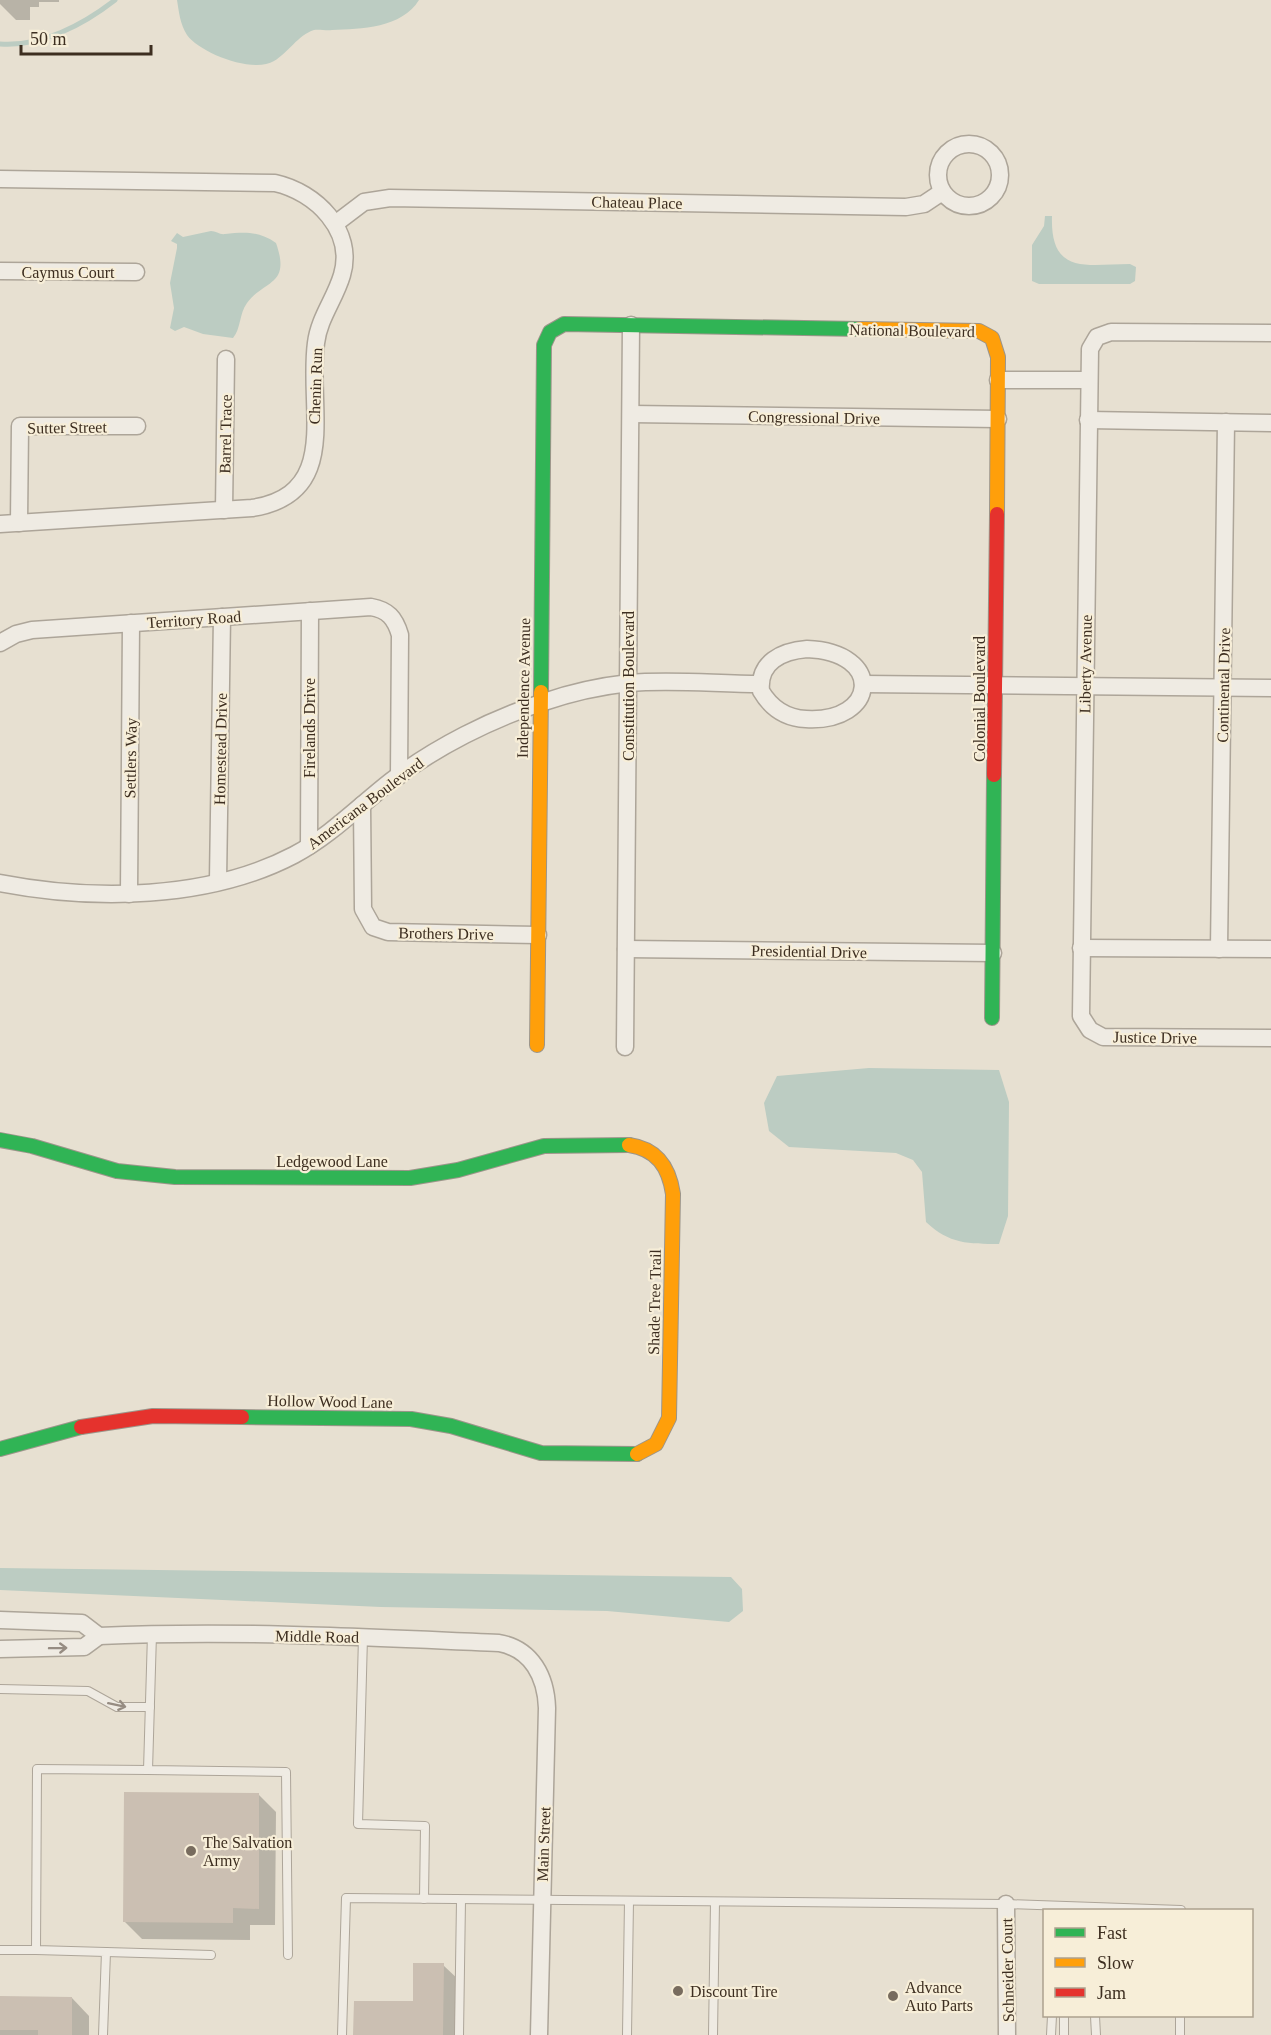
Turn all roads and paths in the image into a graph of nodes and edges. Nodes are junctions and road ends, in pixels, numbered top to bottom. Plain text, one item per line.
1 (0, 179) edge
2 (942, 192) dead end
3 (334, 224) junction
4 (0, 271) edge
5 (136, 272) dead end
6 (631, 325) junction
7 (550, 332) joint
8 (1271, 333) edge
9 (226, 359) dead end
10 (998, 380) junction
11 (1088, 380) junction
12 (631, 414) junction
13 (998, 419) junction
14 (1088, 420) junction
15 (1226, 422) junction
16 (1271, 423) edge
17 (137, 426) dead end
18 (224, 510) junction
19 (19, 523) junction
20 (0, 524) edge
21 (310, 611) junction
22 (222, 617) junction
23 (131, 623) junction
24 (0, 643) edge
25 (628, 683) junction
26 (760, 684) junction
27 (863, 684) junction
28 (996, 686) junction
29 (1084, 687) junction
30 (1223, 688) junction
31 (1271, 688) edge
32 (539, 704) junction
33 (399, 776) junction
34 (362, 805) junction
35 (309, 846) junction
36 (218, 881) junction
37 (0, 883) edge
38 (129, 894) junction
39 (538, 935) junction
40 (1081, 948) junction
41 (626, 949) junction
42 (1219, 949) junction
43 (1271, 949) edge
44 (993, 952) junction
45 (992, 1018) dead end
46 (1271, 1038) edge
47 (537, 1045) dead end
48 (626, 1047) dead end
49 (0, 1140) edge
50 (660, 1160) joint
51 (656, 1444) joint
52 (0, 1449) edge
53 (0, 1620) edge
54 (152, 1634) junction
55 (99, 1636) junction
56 (363, 1637) junction
57 (0, 1649) edge
58 (530, 1658) joint
59 (0, 1689) edge
60 (150, 1707) junction
61 (148, 1770) junction
62 (424, 1899) junction
63 (461, 1900) junction
64 (542, 1900) junction
65 (629, 1901) junction
66 (715, 1902) junction
67 (1006, 1904) junction
68 (1056, 1908) edge
69 (1098, 1909) edge
70 (0, 1950) edge
71 (36, 1950) junction
72 (106, 1952) junction
73 (211, 1955) dead end
74 (288, 1955) dead end
75 (1052, 2017) edge
76 (1064, 2017) edge
77 (1095, 2017) edge
78 (1180, 2017) edge
79 (104, 2035) edge
80 (342, 2035) edge
81 (459, 2035) edge
82 (539, 2035) edge
83 (627, 2035) edge
84 (713, 2035) edge
85 (1007, 2035) edge
86 (1051, 2035) edge
87 (1064, 2035) edge
88 (1096, 2035) edge
89 (1180, 2035) edge

1 - 3 street, Chenin Run
2 - 3 street, Chateau Place
3 - 18 street, Chenin Run
4 - 5 street, Caymus Court
6 - 7 street, National Boulevard
6 - 10 street, National Boulevard
6 - 12 street, Constitution Boulevard
7 - 32 street, Independence Avenue
8 - 11 street
9 - 18 street, Barrel Trace
10 - 11 street
10 - 13 street, Colonial Boulevard
11 - 14 street, Liberty Avenue
12 - 13 street, Congressional Drive
12 - 25 street, Constitution Boulevard
13 - 28 street, Colonial Boulevard
14 - 15 street
14 - 29 street, Liberty Avenue
15 - 16 street
15 - 30 street, Continental Drive
17 - 19 street, Sutter Street
18 - 19 street, Chenin Run
19 - 20 street, Chenin Run
21 - 22 street, Territory Road
21 - 33 street, Territory Road
21 - 35 street, Firelands Drive
22 - 23 street, Territory Road
22 - 36 street, Homestead Drive
23 - 24 street, Territory Road
23 - 38 street, Settlers Way
25 - 26 street, Americana Boulevard
25 - 32 street, Americana Boulevard
25 - 41 street, Constitution Boulevard
26 - 27 street
26 - 27 street
27 - 28 street
28 - 29 street
28 - 44 street, Colonial Boulevard
29 - 30 street
29 - 40 street, Liberty Avenue
30 - 31 street
30 - 42 street, Continental Drive
32 - 33 street, Americana Boulevard
32 - 39 street, Independence Avenue
33 - 34 street, Americana Boulevard
34 - 35 street, Americana Boulevard
34 - 39 street, Brothers Drive
35 - 36 street, Americana Boulevard
36 - 38 street, Americana Boulevard
37 - 38 street, Americana Boulevard
39 - 47 street, Independence Avenue
40 - 42 street
40 - 46 street, Justice Drive
41 - 44 street, Presidential Drive
41 - 48 street, Constitution Boulevard
42 - 43 street
44 - 45 street, Colonial Boulevard
49 - 50 street, Ledgewood Lane
50 - 51 street, Shade Tree Trail
51 - 52 street, Hollow Wood Lane
53 - 55 street, Middle Road
54 - 55 street, Middle Road
54 - 56 street, Middle Road
54 - 60 lane
57 -> 55 street, Middle Road
56 - 58 street, Middle Road
56 - 62 lane
58 - 64 street, Main Street
59 -> 60 lane
60 - 61 lane
61 - 71 lane
61 - 74 lane
62 - 63 lane
62 - 80 lane
63 - 64 lane
63 - 81 lane
64 - 65 lane
64 - 82 street, Main Street
65 - 66 lane
65 - 83 lane
66 - 67 lane
66 - 84 lane
67 - 68 lane
67 - 85 street, Schneider Court
68 - 69 lane
70 - 71 lane
71 - 72 lane
72 - 73 lane
72 - 79 lane
75 - 86 lane
76 - 87 lane
77 - 88 lane
78 - 89 lane

